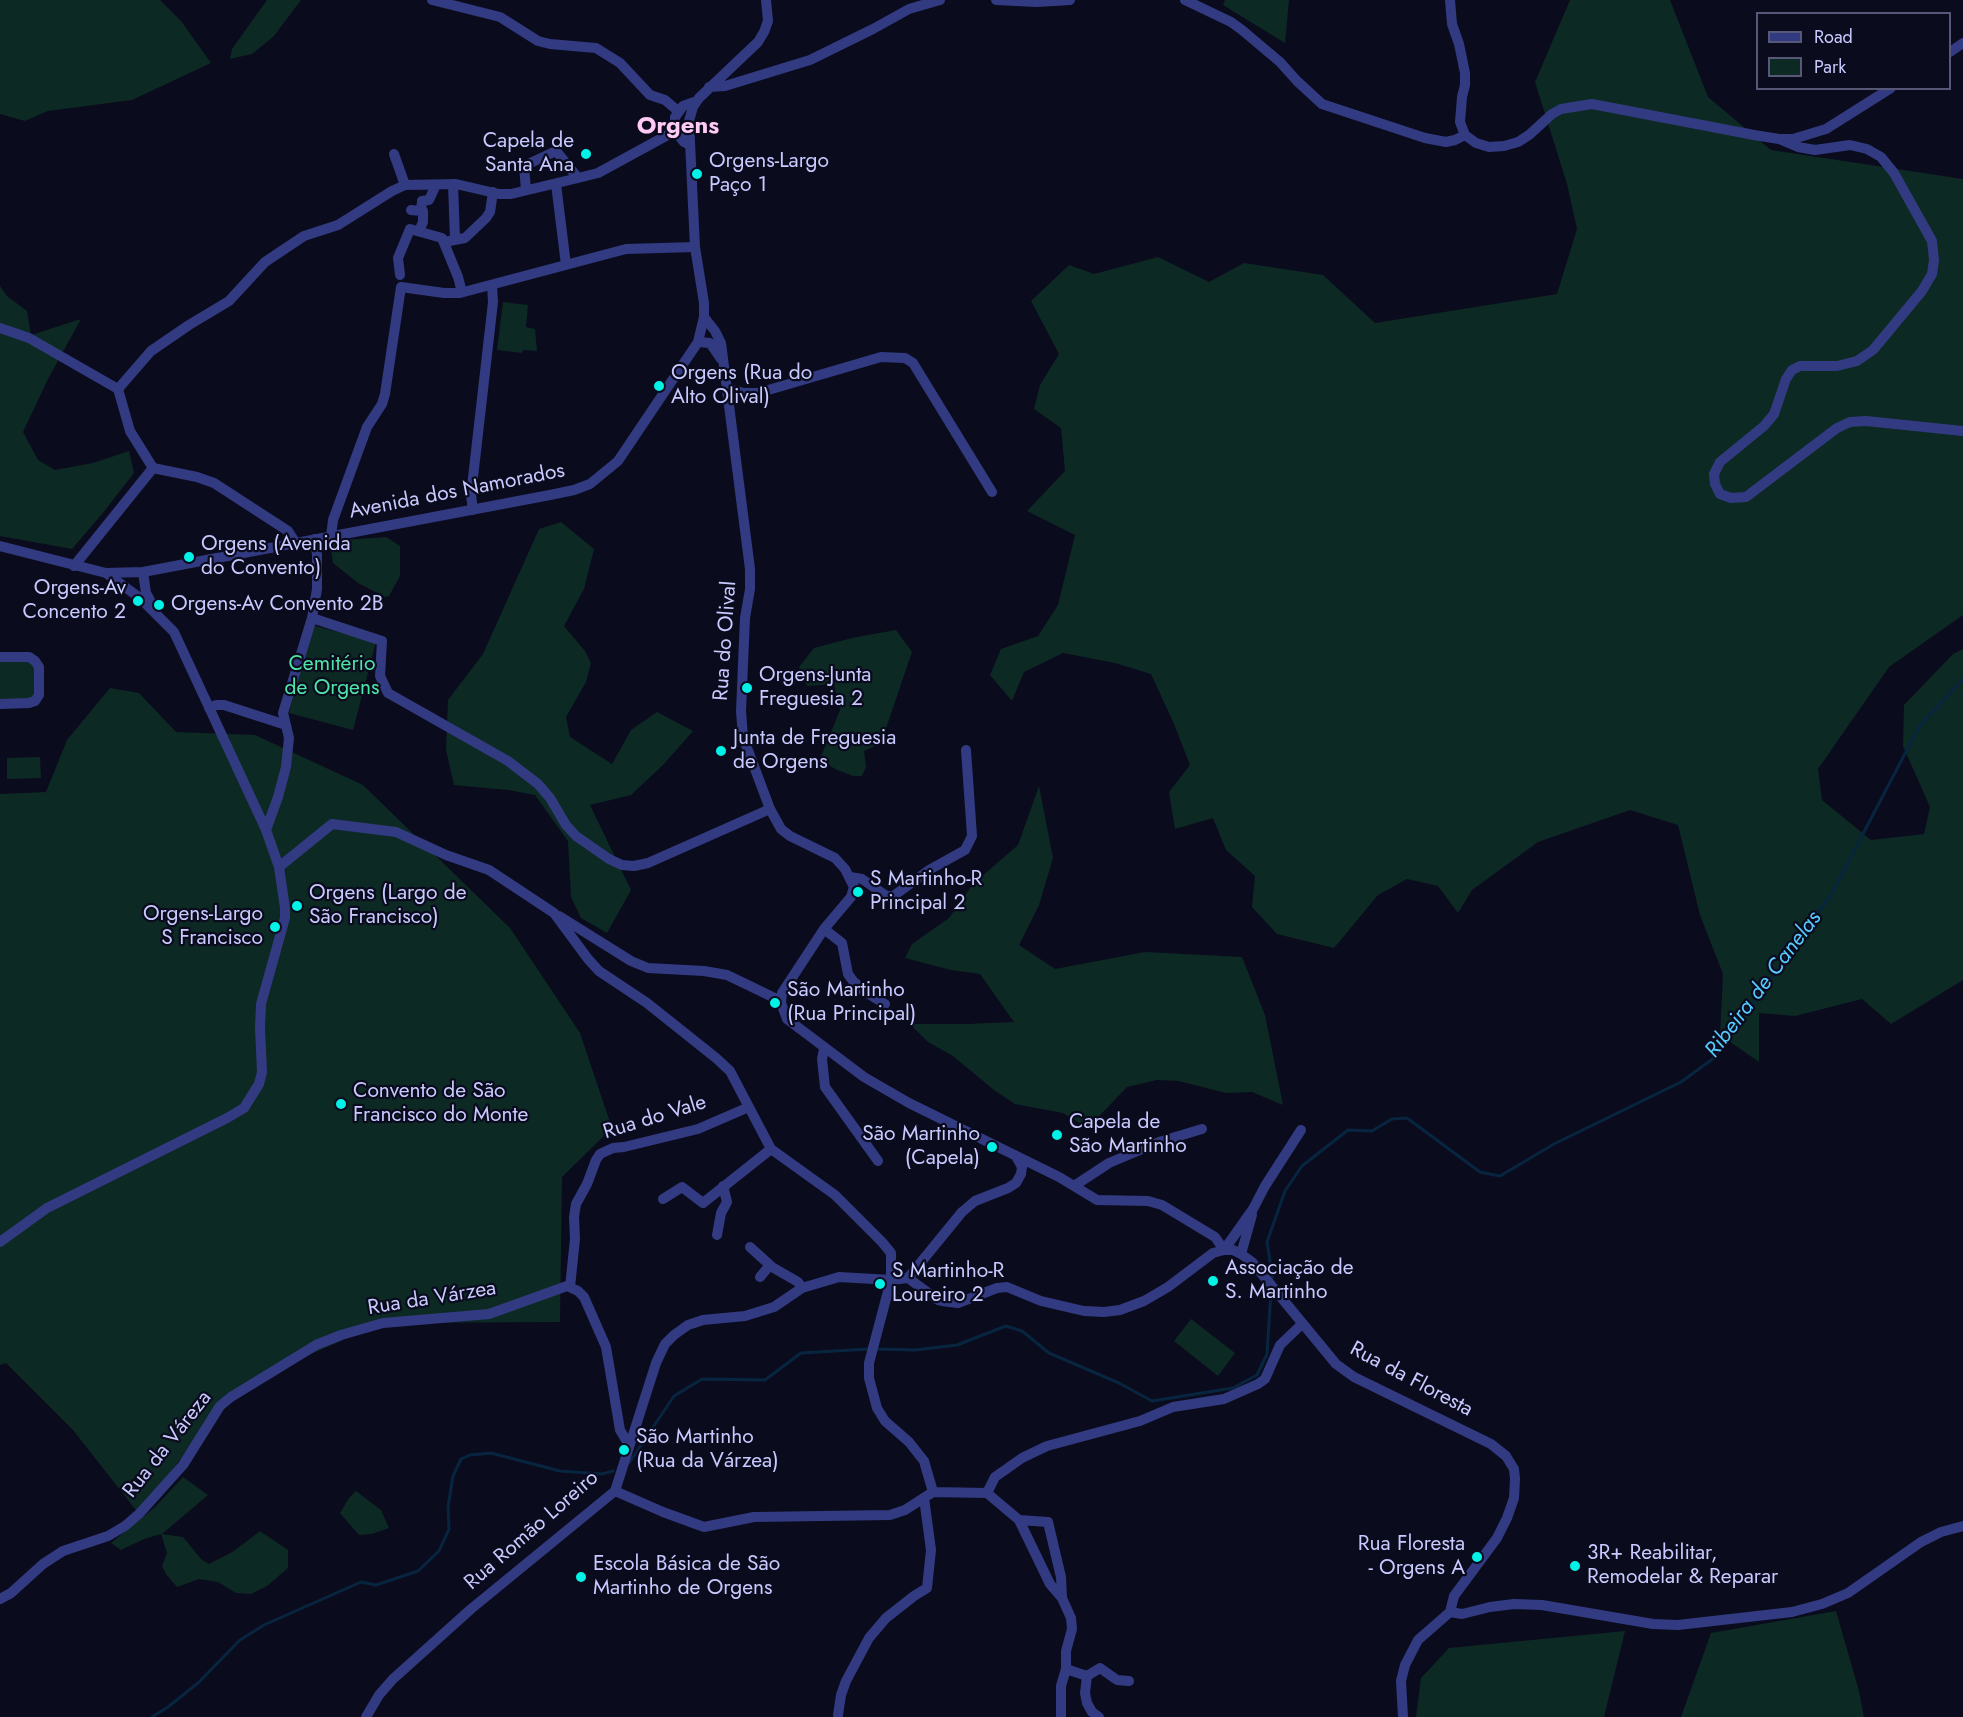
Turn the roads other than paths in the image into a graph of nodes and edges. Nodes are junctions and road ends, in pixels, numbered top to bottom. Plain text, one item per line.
1 (432, 0) edge
2 (766, 0) edge
3 (940, 0) edge
4 (996, 0) edge
5 (1071, 0) edge
6 (1185, 0) edge
7 (1450, 0) edge
8 (709, 87) junction
9 (1888, 90) edge
10 (697, 101) junction
11 (678, 111) junction
12 (675, 131) junction
13 (1465, 135) junction
14 (1779, 139) junction
15 (690, 145) junction
16 (394, 154) dead end
17 (578, 178) junction
18 (405, 184) junction
19 (453, 184) junction
20 (556, 184) junction
21 (436, 185) junction
22 (526, 190) junction
23 (493, 192) junction
24 (421, 232) junction
25 (450, 241) junction
26 (695, 247) junction
27 (566, 265) junction
28 (400, 275) dead end
29 (492, 285) junction
30 (462, 292) junction
31 (704, 317) junction
32 (0, 328) edge
33 (698, 342) junction
34 (725, 364) junction
35 (118, 388) junction
36 (728, 389) junction
37 (1963, 431) edge
38 (153, 468) junction
39 (992, 492) dead end
40 (473, 510) junction
41 (331, 536) junction
42 (315, 539) junction
43 (295, 542) junction
44 (0, 546) edge
45 (74, 566) junction
46 (143, 572) junction
47 (106, 573) junction
48 (129, 573) junction
49 (140, 598) junction
50 (158, 615) junction
51 (312, 618) junction
52 (0, 657) edge
53 (0, 704) edge
54 (209, 708) junction
55 (286, 725) junction
56 (966, 750) dead end
57 (770, 810) junction
58 (266, 830) junction
59 (279, 867) junction
60 (850, 877) junction
61 (554, 913) junction
62 (824, 929) junction
63 (781, 1001) junction
64 (885, 1004) dead end
65 (824, 1049) junction
66 (749, 1107) junction
67 (1202, 1129) dead end
68 (1300, 1130) dead end
69 (771, 1149) junction
70 (1016, 1155) junction
71 (878, 1161) dead end
72 (723, 1186) junction
73 (1074, 1186) junction
74 (663, 1199) dead end
75 (1253, 1209) junction
76 (717, 1235) dead end
77 (0, 1242) edge
78 (750, 1247) dead end
79 (1224, 1250) junction
80 (1241, 1254) junction
81 (770, 1265) junction
82 (760, 1277) dead end
83 (908, 1278) junction
84 (891, 1280) junction
85 (570, 1287) junction
86 (802, 1288) junction
87 (1302, 1324) junction
88 (276, 1369) joint
89 (628, 1445) junction
90 (615, 1491) junction
91 (987, 1493) junction
92 (929, 1495) junction
93 (1019, 1520) junction
94 (1963, 1526) edge
95 (1062, 1598) junction
96 (0, 1599) edge
97 (1449, 1612) junction
98 (1066, 1669) junction
99 (1087, 1676) junction
100 (1129, 1681) dead end
101 (838, 1715) dead end
102 (366, 1717) edge
103 (1061, 1717) edge
104 (1099, 1717) edge
105 (1403, 1717) edge

1 - 11 street
2 - 8 street, Avenida dos Namorados
3 - 8 street
4 - 5 street
6 - 13 street
7 - 13 street
8 - 10 street, Avenida dos Namorados
9 - 14 street
10 - 11 street
10 - 15 street, Avenida dos Namorados
11 - 12 street
12 - 15 street
12 - 17 street
13 - 14 street
14 - 37 street
15 - 26 street, Avenida dos Namorados
16 - 18 street
17 - 20 street
17 - 22 street
18 - 21 street
18 - 35 street
19 - 21 street
19 - 23 street
19 - 25 street
20 - 22 street
20 - 27 street
21 - 24 street
22 - 23 street
23 - 25 street
24 - 25 street
24 - 28 street
25 - 30 street
26 - 27 street
26 - 31 street, Avenida dos Namorados
27 - 29 street
29 - 30 street
29 - 40 street
30 - 41 street
31 - 33 street, Avenida dos Namorados
31 - 34 street, Rua do Olival
32 - 35 street
33 - 34 street
33 - 40 street, Avenida dos Namorados
34 - 36 street, Rua do Olival
35 - 38 street
36 - 39 street
36 - 57 street, Rua do Olival
38 - 43 street
38 - 45 street
40 - 41 street, Avenida dos Namorados
41 - 42 street, Avenida dos Namorados
42 - 43 street, Avenida dos Namorados
42 - 51 street
43 - 46 street, Avenida dos Namorados
44 - 45 street, Avenida dos Namorados
45 - 47 street, Avenida dos Namorados
46 - 48 street, Avenida dos Namorados
46 - 50 street
47 - 48 street, Avenida dos Namorados
47 - 49 street
48 - 49 street
49 - 50 street
50 - 54 street
51 - 55 street
51 - 57 street
52 - 53 street
54 - 55 street
54 - 58 street
55 - 58 street
56 - 60 street
57 - 60 street, Rua do Olival
58 - 59 street
59 - 61 street
59 - 77 street
60 - 62 street
61 - 63 street
61 - 66 street
62 - 63 street
62 - 64 street
63 - 65 street
65 - 70 street
65 - 71 street
66 - 69 street
66 - 85 street, Rua do Vale
67 - 73 street
68 - 75 street
69 - 72 street
69 - 84 street
70 - 73 street
70 - 83 street
72 - 74 street
72 - 76 street
73 - 79 street
75 - 79 street
75 - 80 street
78 - 81 street
79 - 80 street
79 - 83 street
80 - 87 street, Rua da Floresta
81 - 82 street
81 - 86 street
83 - 84 street, Rua Romão Loreiro
84 - 86 street, Rua Romão Loreiro
84 - 92 street
85 - 88 street, Rua da Várzea
85 - 89 street
86 - 89 street, Rua Romão Loreiro
87 - 91 street
87 - 97 street, Rua da Floresta
88 - 96 street, Rua da Váreza
89 - 90 street, Rua Romão Loreiro
90 - 92 street
90 - 102 street, Rua Romão Loreiro
91 - 92 street
91 - 93 street
92 - 101 street
93 - 95 street
93 - 95 street
94 - 97 street
95 - 98 street
97 - 105 street
98 - 99 street
98 - 103 street
99 - 100 street
99 - 104 street

